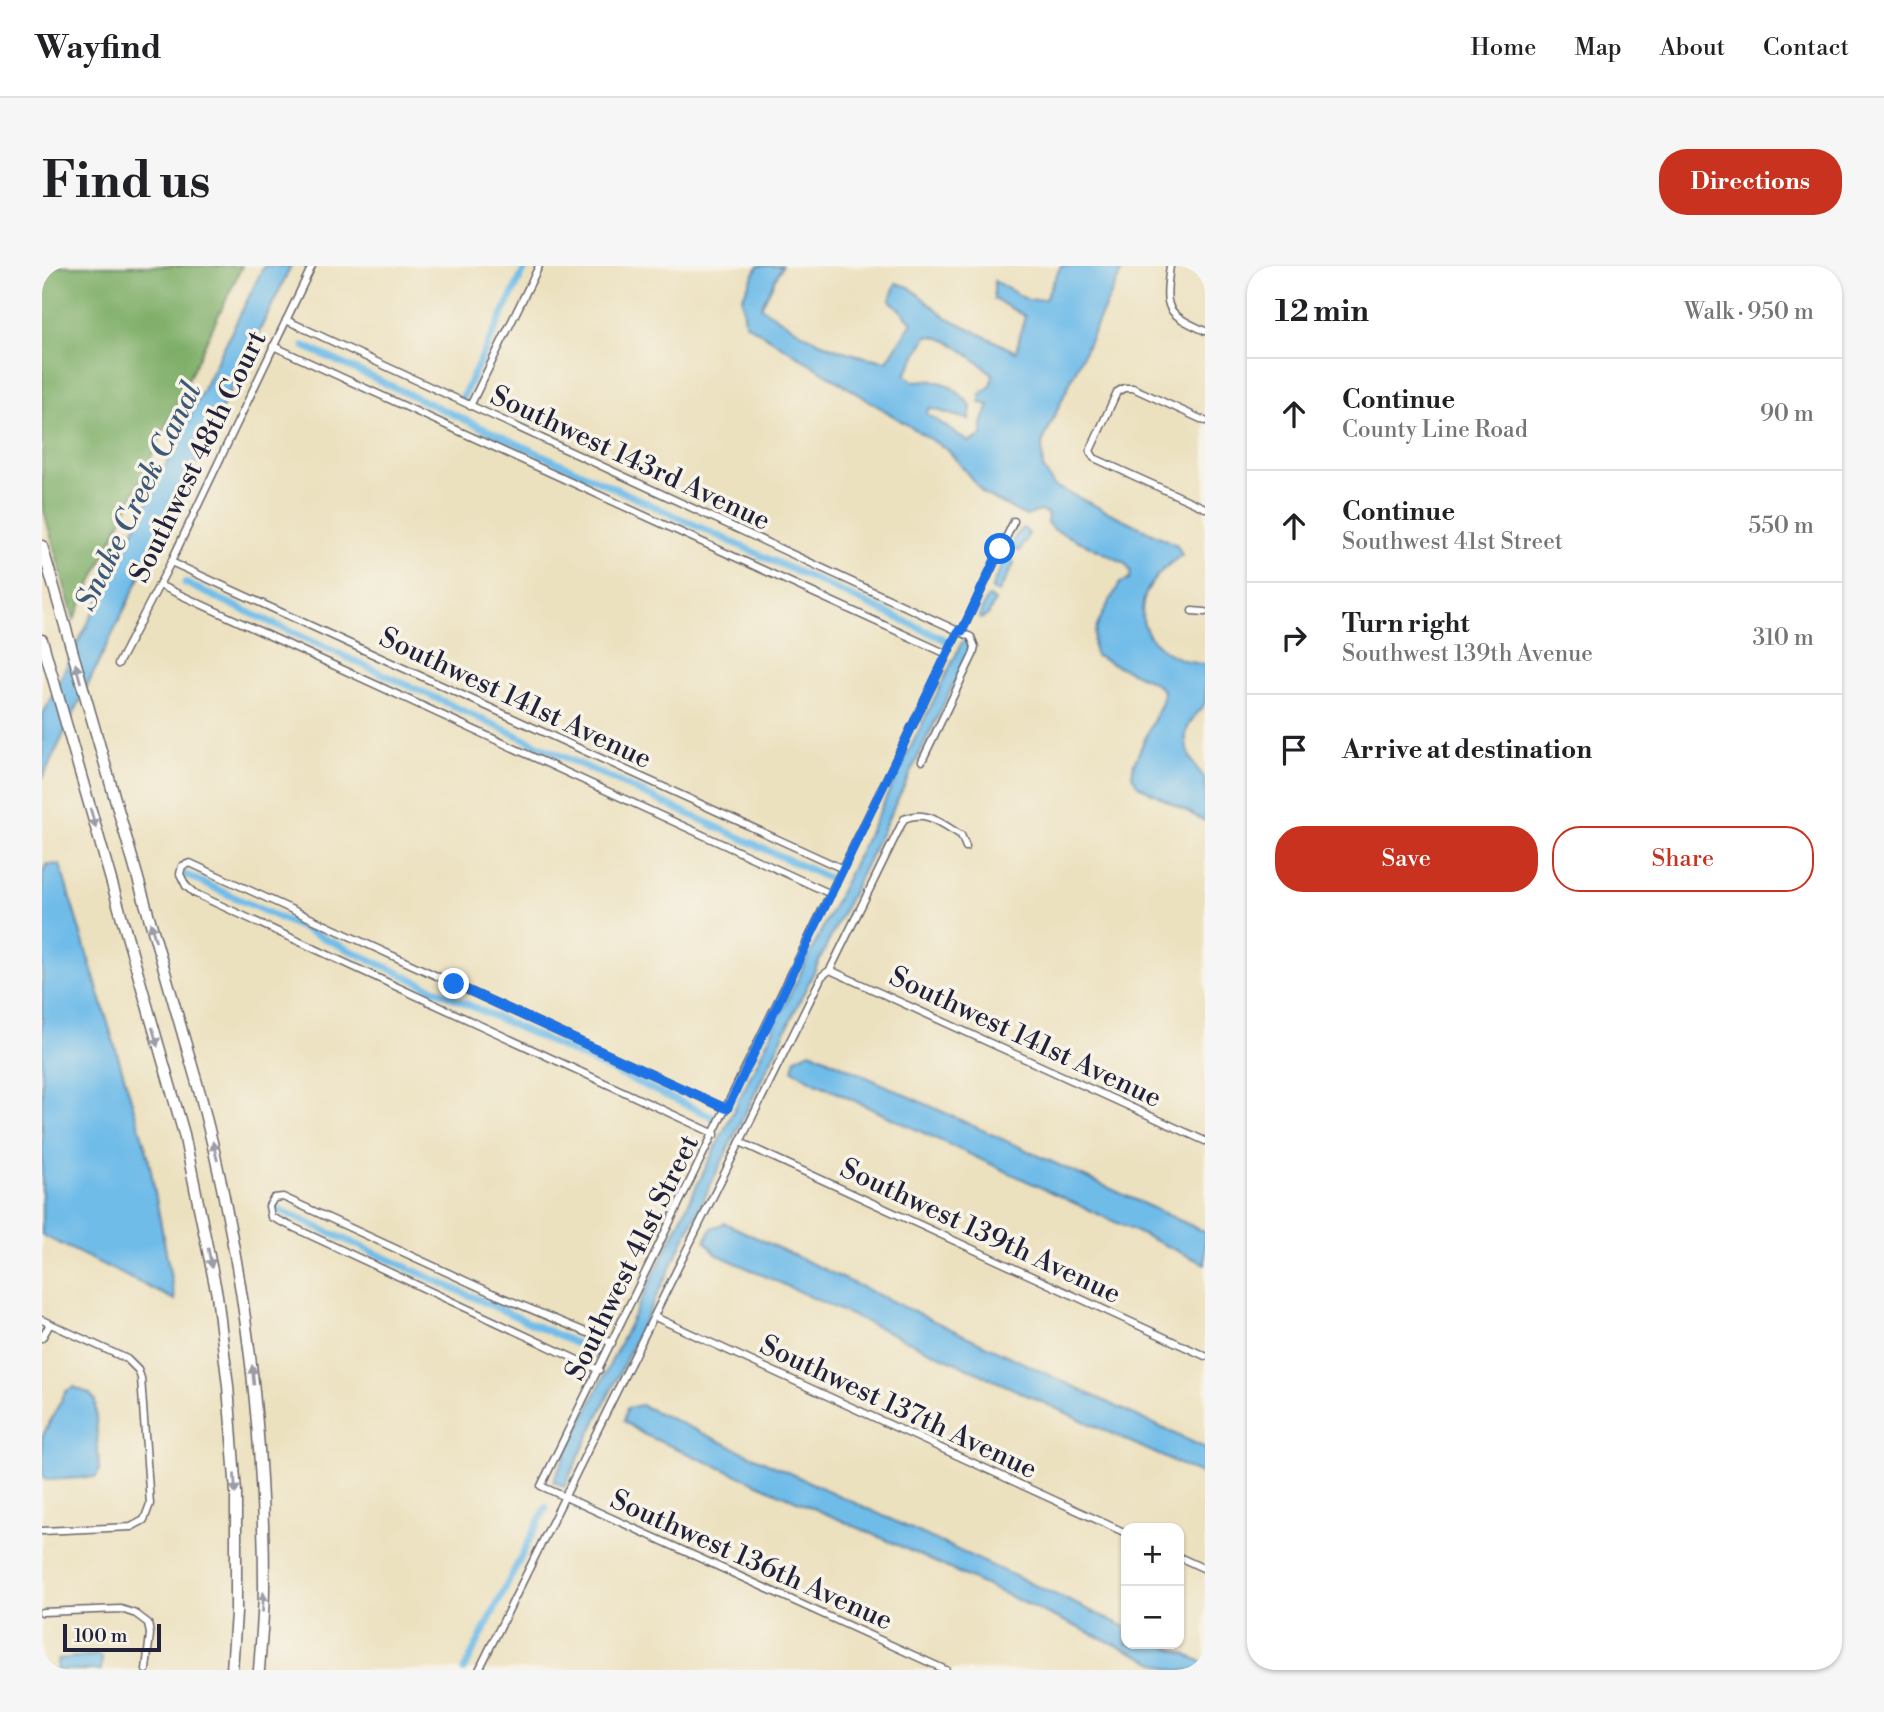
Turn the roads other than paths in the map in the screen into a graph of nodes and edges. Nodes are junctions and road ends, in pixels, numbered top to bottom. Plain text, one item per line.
1 (312, 266) edge
2 (539, 266) edge
3 (1170, 266) edge
4 (286, 320) junction
5 (1205, 331) edge
6 (273, 346) junction
7 (470, 406) junction
8 (1205, 421) edge
9 (1205, 508) edge
10 (1014, 521) dead end
11 (42, 546) edge
12 (171, 562) junction
13 (159, 585) junction
14 (1192, 611) dead end
15 (1205, 612) edge
16 (960, 631) junction
17 (42, 640) edge
18 (947, 654) junction
19 (118, 664) dead end
20 (922, 761) dead end
21 (966, 847) dead end
22 (843, 869) junction
23 (831, 894) junction
24 (830, 970) junction
25 (727, 1109) junction
26 (715, 1134) junction
27 (1205, 1141) edge
28 (740, 1142) junction
29 (655, 1317) junction
30 (42, 1320) edge
31 (50, 1324) junction
32 (42, 1338) edge
33 (612, 1343) junction
34 (1205, 1356) edge
35 (599, 1370) junction
36 (541, 1486) joint
37 (566, 1497) junction
38 (42, 1531) edge
39 (1121, 1531) edge
40 (1184, 1559) edge
41 (1205, 1569) edge
42 (42, 1612) edge
43 (146, 1670) edge
44 (232, 1670) edge
45 (259, 1670) edge
46 (479, 1670) edge
47 (946, 1670) edge

1 - 4 street, Southwest 48th Court
2 - 7 street
3 - 5 street
4 - 6 street, Southwest 48th Court
4 - 7 street, Southwest 143rd Avenue
6 - 12 street, Southwest 48th Court
6 - 18 street, Southwest 143rd Avenue
7 - 16 street, Southwest 143rd Avenue
8 - 9 street
10 - 16 street, Southwest 41st Street
45 -> 11 highway
12 - 13 street, Southwest 48th Court
12 - 22 street, Southwest 141st Avenue
13 - 19 street, Southwest 48th Court
13 - 23 street, Southwest 141st Avenue
14 - 15 street
16 - 18 street, Southwest 41st Street
16 - 20 street
17 -> 44 highway
18 - 22 street, Southwest 41st Street
21 - 24 street
22 - 23 street, Southwest 41st Street
23 - 25 street, Southwest 41st Street
24 - 27 street, Southwest 141st Avenue
24 - 28 street
25 - 26 street, Southwest 41st Street
25 - 26 street
26 - 33 street, Southwest 41st Street
28 - 29 street
28 - 34 street, Southwest 139th Avenue
29 - 37 street
29 - 39 street, Southwest 137th Avenue
30 - 31 street
31 - 32 street
31 - 38 street
33 - 35 street, Southwest 41st Street
33 - 35 street
35 - 36 street, Southwest 41st Street
36 - 37 street, Southwest 136th Avenue
37 - 46 street
37 - 47 street, Southwest 136th Avenue
40 - 41 street
42 - 43 street

